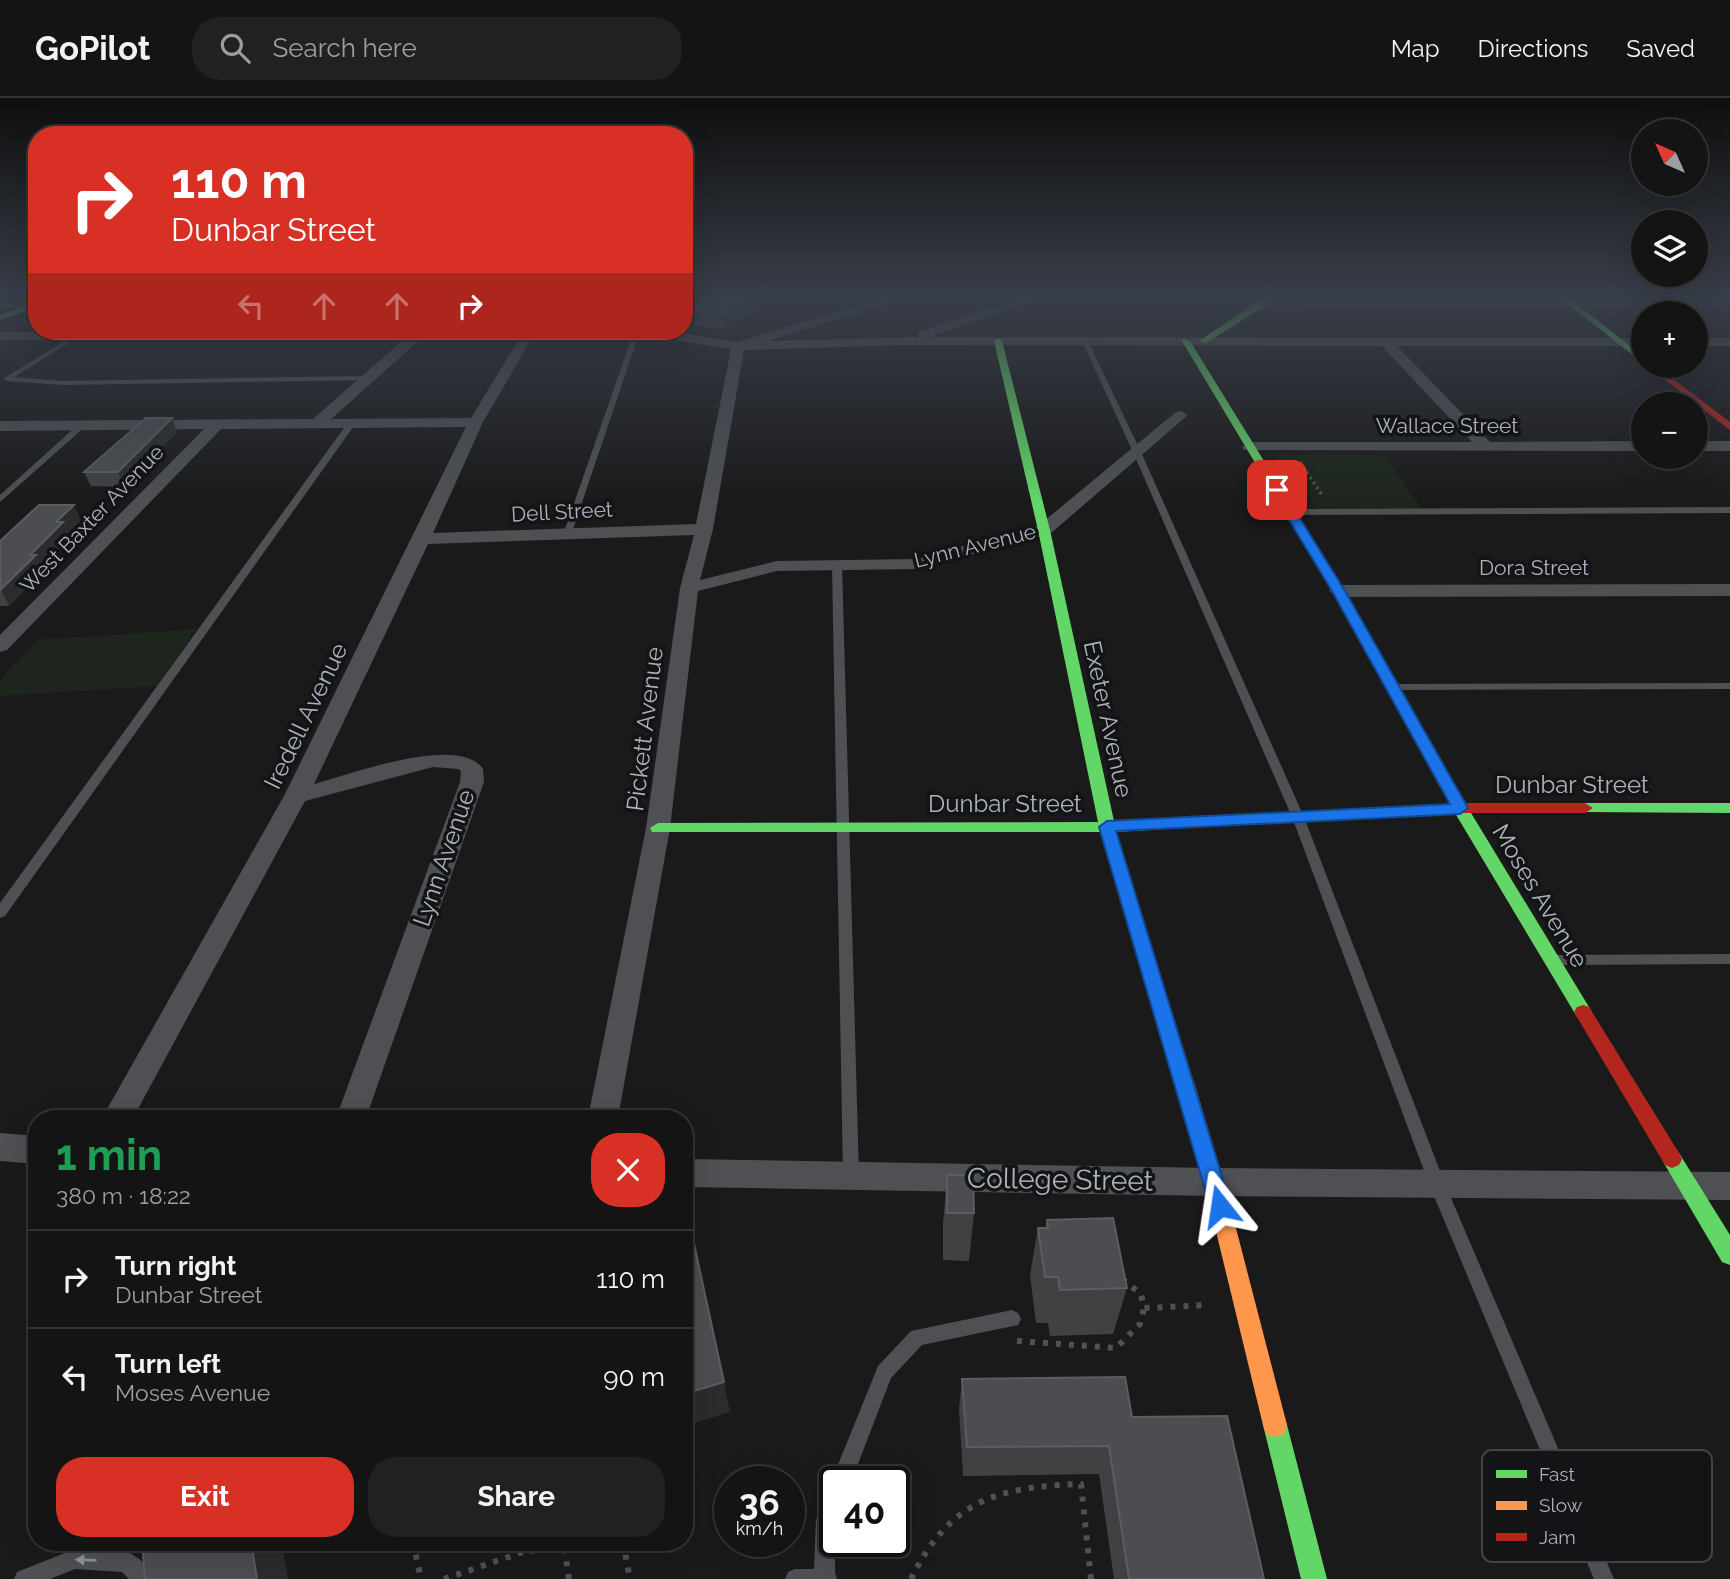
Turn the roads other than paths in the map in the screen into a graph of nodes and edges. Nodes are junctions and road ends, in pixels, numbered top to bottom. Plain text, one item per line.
1 (33, 364) edge
2 (383, 364) edge
3 (510, 364) edge
4 (626, 364) edge
5 (735, 364) edge
6 (1004, 364) edge
7 (1096, 364) edge
8 (1200, 364) edge
9 (1407, 364) edge
10 (367, 378) junction
11 (1667, 378) edge
12 (1181, 415) dead end
13 (476, 422) junction
14 (317, 423) junction
15 (352, 423) junction
16 (217, 424) junction
17 (83, 425) junction
18 (0, 426) edge
19 (1730, 427) edge
20 (1631, 446) edge
21 (1708, 446) edge
22 (1730, 446) edge
23 (1250, 447) junction
24 (1486, 447) junction
25 (1137, 452) junction
26 (0, 499) edge
27 (1730, 510) edge
28 (1290, 512) junction
29 (704, 529) junction
30 (1044, 530) junction
31 (567, 535) junction
32 (422, 539) junction
33 (837, 565) junction
34 (689, 588) junction
35 (1730, 590) edge
36 (1338, 591) junction
37 (0, 646) edge
38 (1730, 686) edge
39 (1392, 687) junction
40 (296, 796) junction
41 (1460, 808) junction
42 (1730, 808) edge
43 (1298, 817) junction
44 (1107, 827) junction
45 (658, 828) junction
46 (843, 828) junction
47 (0, 914) edge
48 (1730, 959) edge
49 (1552, 960) junction
50 (121, 1110) edge
51 (354, 1110) edge
52 (605, 1110) edge
53 (0, 1147) edge
54 (28, 1149) edge
55 (693, 1173) edge
56 (851, 1176) junction
57 (1214, 1182) junction
58 (1437, 1184) junction
59 (1689, 1186) junction
60 (1730, 1186) edge
61 (1730, 1255) edge
62 (1012, 1319) road end
63 (1549, 1450) edge
64 (847, 1466) edge
65 (826, 1557) edge
66 (1597, 1562) edge
67 (24, 1579) edge
68 (144, 1579) edge
69 (795, 1579) edge
70 (826, 1579) edge
71 (1314, 1579) edge
72 (1604, 1579) edge

1 - 10 lane
2 - 10 street
3 - 13 street, Iredell Avenue
4 - 31 lane
5 - 29 street, Pickett Avenue
6 - 30 street, Exeter Avenue
7 - 25 lane
8 - 23 street, Moses Avenue
9 - 24 street
10 - 14 street
11 - 19 street
12 - 25 street, Lynn Avenue
13 - 15 street
13 - 32 street, Iredell Avenue
14 - 15 street
14 - 16 street
15 - 47 lane
16 - 17 street
16 - 37 street, West Baxter Avenue
17 - 18 street
17 - 26 lane
20 - 24 street, Wallace Street
21 - 22 street
23 - 24 street, Wallace Street
23 - 28 street, Moses Avenue
25 - 30 street, Lynn Avenue
25 - 43 lane
27 - 28 lane
28 - 36 street, Moses Avenue
29 - 31 street, Dell Street
29 - 34 street, Pickett Avenue
30 - 33 street, Lynn Avenue
30 - 44 street, Exeter Avenue
31 - 32 street, Dell Street
32 - 40 street, Iredell Avenue
33 - 34 street, Lynn Avenue
33 - 46 lane
34 - 45 street, Pickett Avenue
35 - 36 street, Dora Street
36 - 39 street, Moses Avenue
38 - 39 lane
39 - 41 street, Moses Avenue
40 - 50 street, Iredell Avenue
40 - 51 street, Lynn Avenue
41 - 42 street, Dunbar Street
41 - 43 street, Dunbar Street
41 - 49 street, Moses Avenue
43 - 44 street, Dunbar Street
43 - 58 lane
44 - 46 street, Dunbar Street
44 - 57 street, Exeter Avenue
45 - 46 street, Dunbar Street
45 - 52 street, Pickett Avenue
46 - 56 lane
48 - 49 lane
49 - 59 street, Moses Avenue
53 - 54 street
55 - 56 street, College Street
56 - 57 street, College Street
57 - 58 street, College Street
57 - 71 street, Exeter Avenue
58 - 59 street, College Street
58 - 63 lane
59 - 60 street, College Street
59 - 61 street, Moses Avenue
62 - 64 lane
65 - 70 lane
66 - 72 lane
68 -> 67 lane
69 - 70 lane

